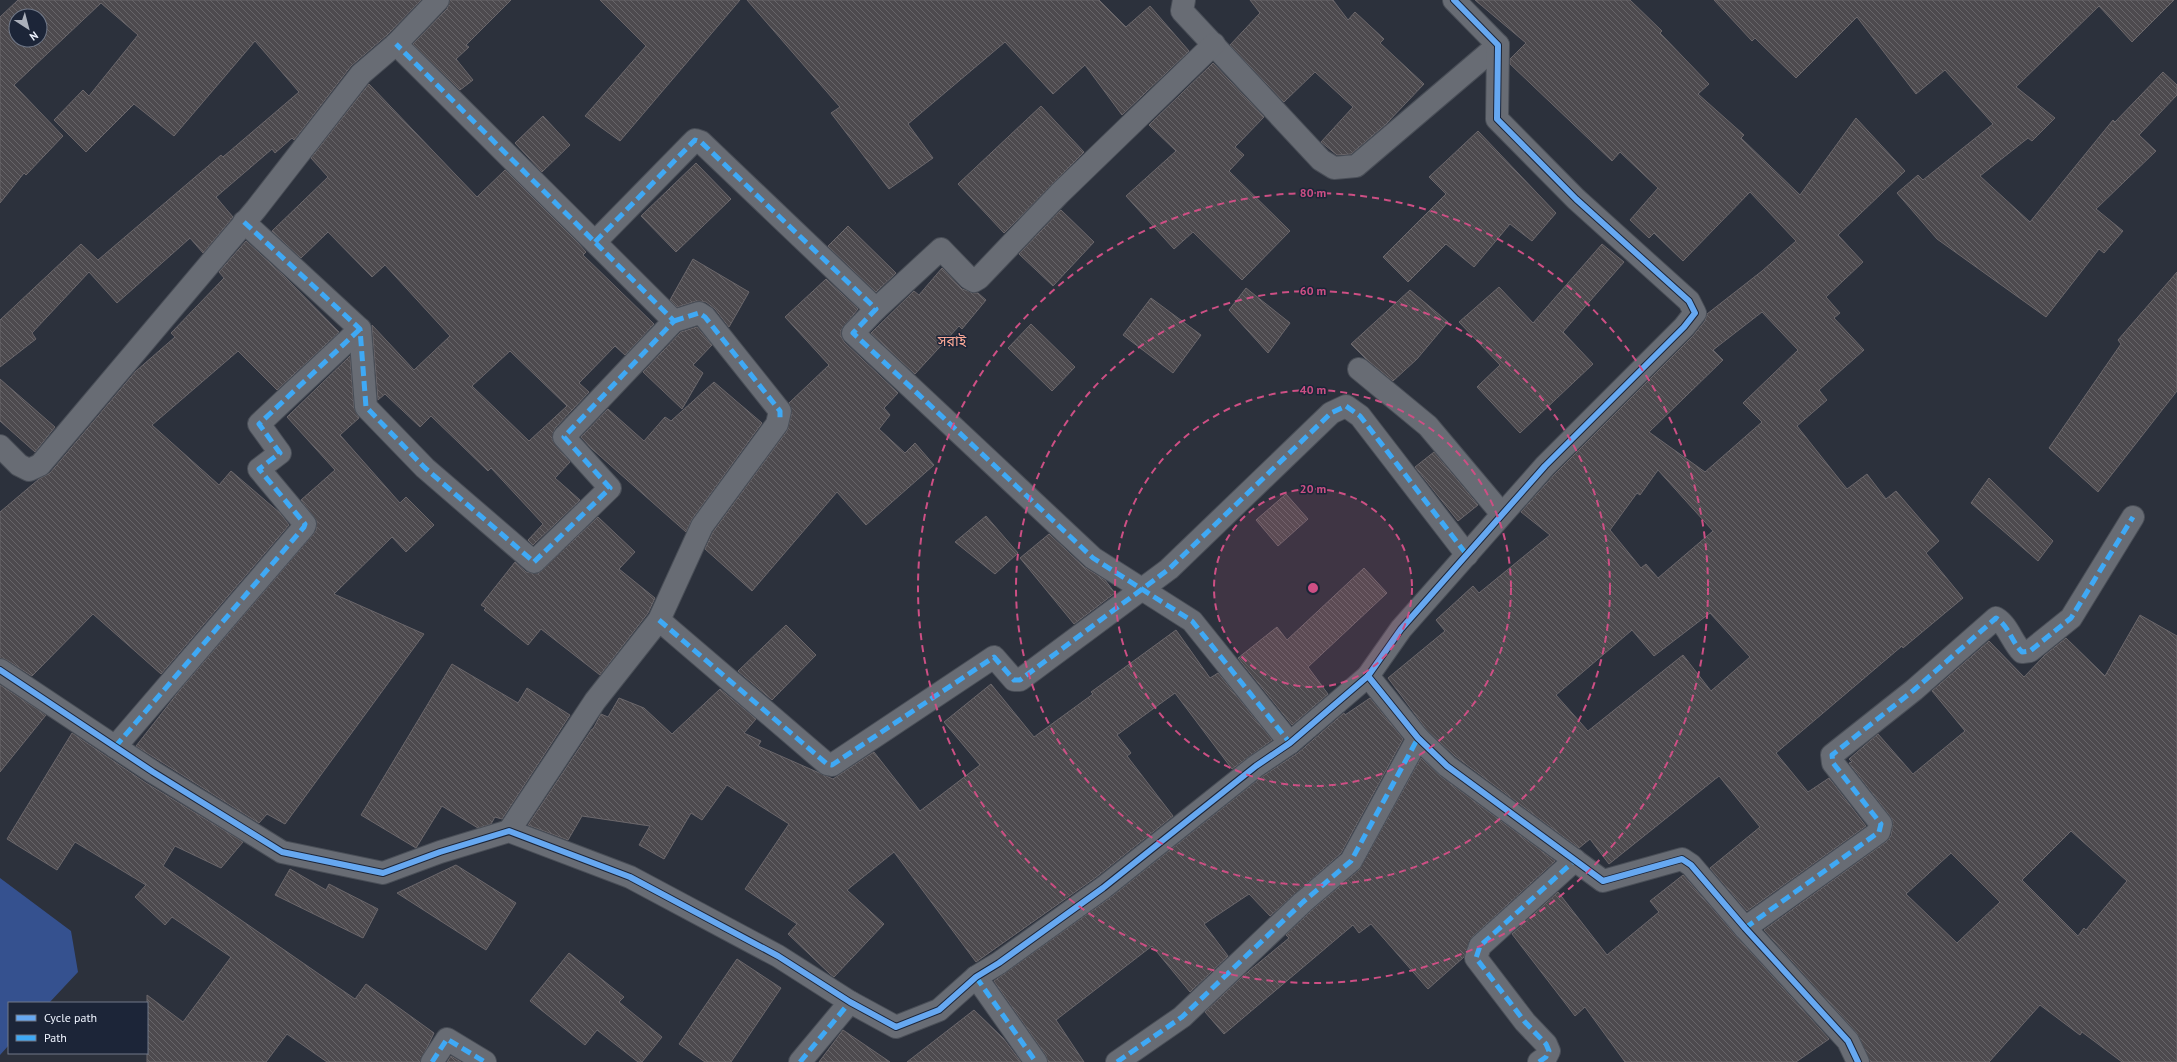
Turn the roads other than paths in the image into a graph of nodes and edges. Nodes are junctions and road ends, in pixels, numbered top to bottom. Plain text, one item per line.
1 (438, 0) edge
2 (1184, 0) edge
3 (1454, 0) edge
4 (396, 44) junction
5 (1214, 44) junction
6 (1498, 44) junction
7 (244, 222) junction
8 (595, 242) junction
9 (876, 309) junction
10 (674, 321) junction
11 (360, 329) junction
12 (1359, 369) dead end
13 (0, 446) edge
14 (1502, 514) junction
15 (2133, 517) dead end
16 (1467, 555) junction
17 (659, 620) junction
18 (0, 670) edge
19 (1368, 676) junction
20 (1418, 738) junction
21 (1290, 743) junction
22 (115, 747) junction
23 (509, 831) junction
24 (1574, 860) junction
25 (1745, 928) junction
26 (976, 977) junction
27 (850, 1002) junction
28 (432, 1062) edge
29 (485, 1062) edge
30 (800, 1062) edge
31 (1036, 1062) edge
32 (1117, 1062) edge
33 (1539, 1062) edge
34 (1858, 1062) edge

1 - 4 street
2 - 5 street
3 - 6 street
4 - 7 street
4 - 8 street
5 - 6 street
5 - 9 street
6 - 14 street
7 - 11 street
7 - 13 street
8 - 9 street
8 - 10 street
9 - 21 street
10 - 11 street
10 - 17 street
11 - 22 street
12 - 14 street
14 - 16 street
15 - 25 street
16 - 17 street
16 - 19 street
17 - 23 street
18 - 22 street
19 - 20 street
19 - 21 street
20 - 24 street
20 - 32 street
21 - 26 street
22 - 23 street
23 - 27 street
24 - 25 street
24 - 33 street
25 - 34 street
26 - 27 street
26 - 31 street
27 - 30 street
28 - 29 street

